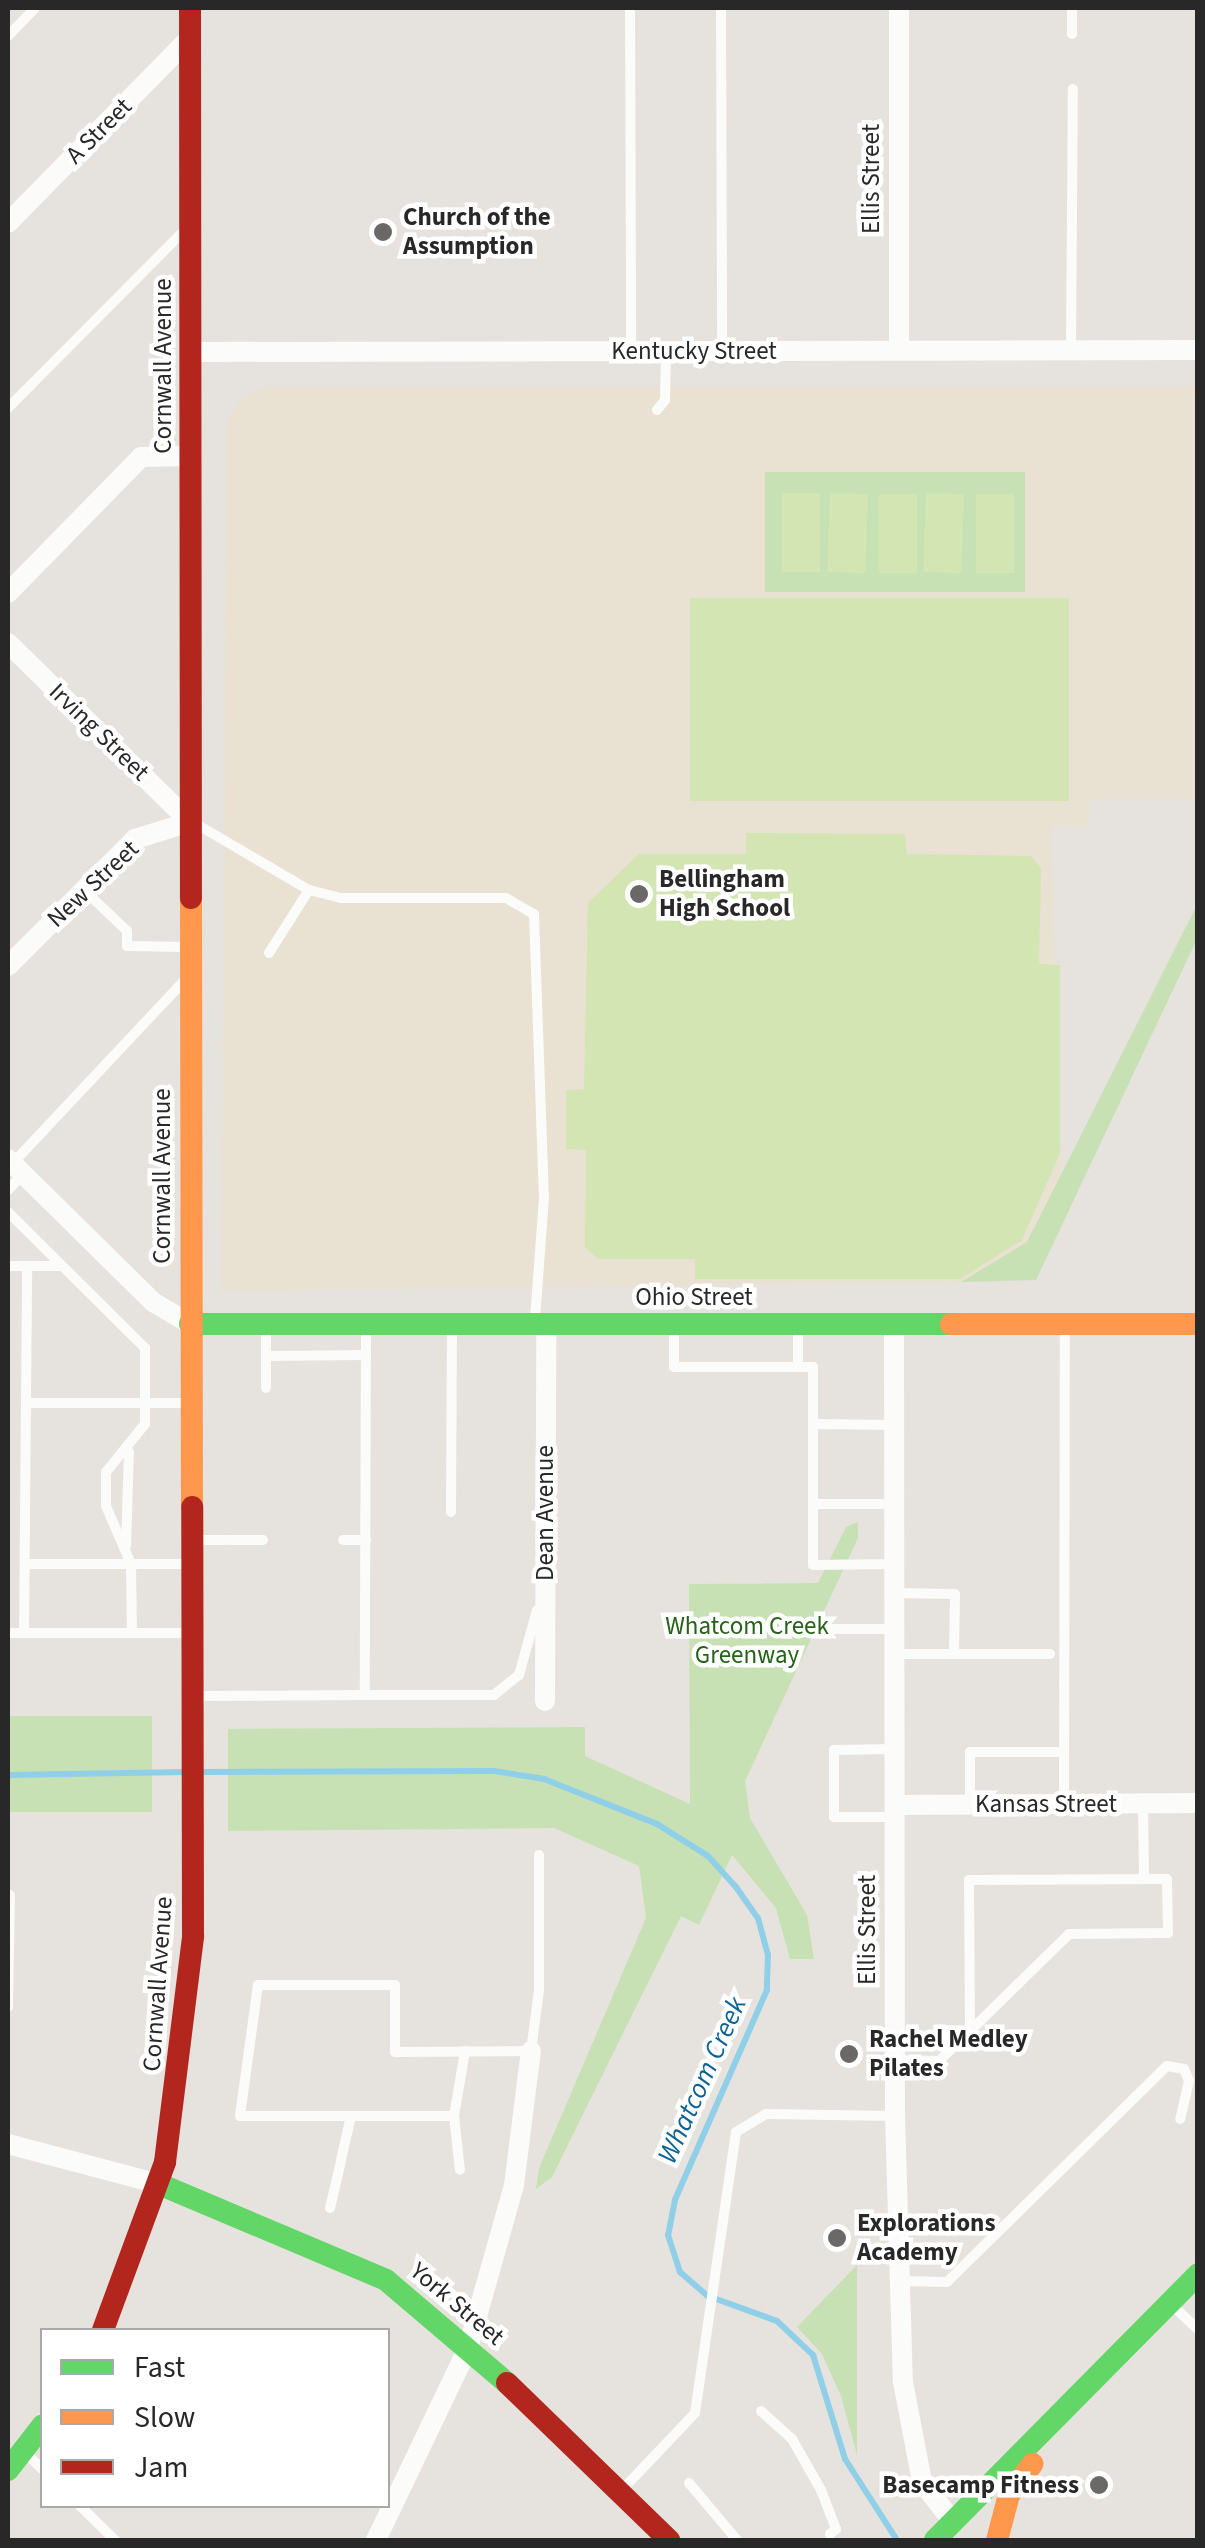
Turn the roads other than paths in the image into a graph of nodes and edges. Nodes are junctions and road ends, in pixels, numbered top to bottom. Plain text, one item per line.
1 (35, 8) edge
2 (190, 8) edge
3 (630, 8) edge
4 (721, 8) edge
5 (899, 8) edge
6 (1072, 8) edge
7 (1072, 34) dead end
8 (8, 36) edge
9 (190, 38) junction
10 (1073, 90) dead end
11 (8, 223) edge
12 (190, 225) junction
13 (899, 350) junction
14 (1071, 350) junction
15 (1198, 350) edge
16 (630, 351) junction
17 (666, 351) junction
18 (722, 351) junction
19 (190, 352) junction
20 (8, 408) edge
21 (657, 410) dead end
22 (190, 456) junction
23 (8, 593) edge
24 (8, 642) edge
25 (190, 822) junction
26 (84, 890) junction
27 (309, 890) junction
28 (190, 947) junction
29 (269, 952) dead end
30 (8, 966) edge
31 (190, 974) junction
32 (13, 1172) edge
33 (8, 1212) edge
34 (8, 1266) edge
35 (26, 1266) junction
36 (62, 1266) junction
37 (190, 1324) junction
38 (266, 1324) junction
39 (366, 1324) junction
40 (452, 1324) junction
41 (540, 1324) junction
42 (674, 1324) junction
43 (798, 1324) junction
44 (894, 1324) junction
45 (1065, 1324) junction
46 (1198, 1324) edge
47 (366, 1355) junction
48 (266, 1356) junction
49 (798, 1367) junction
50 (266, 1388) dead end
51 (26, 1403) junction
52 (145, 1403) junction
53 (190, 1403) junction
54 (813, 1424) junction
55 (894, 1425) junction
56 (129, 1452) junction
57 (813, 1504) junction
58 (894, 1504) junction
59 (452, 1512) dead end
60 (370, 1532) junction
61 (191, 1540) junction
62 (262, 1540) dead end
63 (343, 1540) dead end
64 (126, 1552) junction
65 (24, 1564) junction
66 (132, 1564) junction
67 (191, 1564) junction
68 (894, 1564) junction
69 (545, 1576) junction
70 (894, 1593) junction
71 (832, 1628) dead end
72 (894, 1629) junction
73 (8, 1633) edge
74 (24, 1633) junction
75 (132, 1633) junction
76 (191, 1634) junction
77 (894, 1654) junction
78 (954, 1654) junction
79 (1050, 1654) dead end
80 (366, 1695) junction
81 (545, 1701) dead end
82 (192, 1706) junction
83 (894, 1749) junction
84 (1064, 1752) junction
85 (1198, 1803) edge
86 (970, 1804) junction
87 (1064, 1804) junction
88 (1144, 1804) junction
89 (895, 1811) junction
90 (539, 1854) dead end
91 (1144, 1879) junction
92 (10, 1895) dead end
93 (8, 2007) edge
94 (970, 2031) junction
95 (531, 2051) junction
96 (465, 2052) junction
97 (895, 2060) junction
98 (1193, 2081) edge
99 (352, 2116) junction
100 (454, 2116) junction
101 (895, 2116) junction
102 (1180, 2119) dead end
103 (8, 2144) edge
104 (460, 2170) dead end
105 (159, 2184) junction
106 (330, 2208) dead end
107 (1198, 2274) edge
108 (900, 2281) junction
109 (1169, 2302) junction
110 (103, 2328) edge
111 (1198, 2328) edge
112 (468, 2348) junction
113 (1082, 2397) junction
114 (761, 2411) dead end
115 (40, 2428) edge
116 (14, 2458) edge
117 (40, 2468) edge
118 (690, 2483) dead end
119 (620, 2492) junction
120 (82, 2508) edge
121 (946, 2529) edge
122 (830, 2534) dead end
123 (115, 2540) edge
124 (376, 2540) edge
125 (670, 2540) edge
126 (737, 2540) edge
127 (997, 2540) edge

1 - 8 lane
2 - 9 street, Cornwall Avenue
3 - 16 lane
4 - 18 lane
5 - 13 street, Ellis Street
6 - 7 lane
9 - 11 street, A Street
9 - 12 street, Cornwall Avenue
10 - 14 lane
12 - 19 street, Cornwall Avenue
12 - 20 lane
13 - 14 street, Kentucky Street
13 - 18 street, Kentucky Street
14 - 15 street, Kentucky Street
16 - 17 street, Kentucky Street
16 - 19 street, Kentucky Street
17 - 18 street, Kentucky Street
17 - 21 lane
19 - 22 street, Cornwall Avenue
22 - 23 street
22 - 25 street, Cornwall Avenue
24 - 25 street, Irving Street
25 - 26 street, New Street
25 - 27 lane
25 - 28 street, Cornwall Avenue
26 - 28 lane
26 - 30 street, New Street
27 - 29 lane
27 - 41 lane
28 - 31 street, Cornwall Avenue
31 - 32 lane
31 - 37 street, Cornwall Avenue
32 - 37 street
33 - 36 lane
34 - 35 lane
35 - 36 lane
35 - 51 lane
36 - 52 lane
37 - 38 street, Ohio Street
37 - 53 street, Cornwall Avenue
38 - 39 street, Ohio Street
38 - 48 lane
39 - 40 street, Ohio Street
39 - 47 lane
40 - 41 street, Ohio Street
40 - 59 lane
41 - 42 street, Ohio Street
41 - 69 street, Dean Avenue
42 - 43 street, Ohio Street
42 - 49 lane
43 - 44 street, Ohio Street
43 - 49 lane
44 - 45 street, Ohio Street
44 - 55 street, Ellis Street
45 - 46 street, Ohio Street
45 - 84 lane
47 - 48 lane
47 - 60 lane
48 - 50 lane
49 - 54 lane
51 - 52 lane
51 - 65 lane
52 - 53 lane
52 - 56 lane
53 - 61 street, Cornwall Avenue
54 - 55 lane
54 - 57 lane
55 - 58 street, Ellis Street
56 - 64 lane
56 - 64 lane
57 - 58 lane
57 - 68 lane
58 - 68 street, Ellis Street
60 - 63 lane
60 - 80 lane
61 - 62 lane
61 - 67 street, Cornwall Avenue
64 - 66 lane
65 - 66 lane
65 - 74 lane
66 - 67 lane
66 - 75 lane
67 - 76 street, Cornwall Avenue
68 - 70 street, Ellis Street
69 - 80 lane
69 - 81 street, Dean Avenue
70 - 72 street, Ellis Street
70 - 78 lane
71 - 72 lane
72 - 77 street, Ellis Street
73 - 74 lane
74 - 75 lane
75 - 76 lane
76 - 82 street, Cornwall Avenue
77 - 78 lane
77 - 83 street, Ellis Street
78 - 79 lane
80 - 82 lane
82 - 105 street, Cornwall Avenue
83 - 89 street, Ellis Street
83 - 89 lane
84 - 86 lane
84 - 87 lane
85 - 88 street, Kansas Street
86 - 87 street, Kansas Street
86 - 89 street, Kansas Street
87 - 88 street, Kansas Street
88 - 91 lane
89 - 97 street, Ellis Street
90 - 95 lane
91 - 94 lane
91 - 94 lane
92 - 93 lane
94 - 97 lane
95 - 96 lane
95 - 112 street
96 - 99 lane
96 - 100 lane
97 - 101 street, Ellis Street
98 - 102 lane
98 - 108 lane
99 - 100 lane
99 - 106 lane
100 - 104 lane
101 - 108 street, Ellis Street
101 - 119 lane
103 - 105 street
105 - 110 street, Cornwall Avenue
105 - 112 street, York Street
107 - 109 street
108 - 121 street, Ellis Street
109 - 111 lane
109 - 113 street
112 - 119 street, York Street
112 - 124 street
113 - 121 street
113 - 127 street
114 - 122 lane
115 - 116 street
116 - 117 lane
118 - 126 lane
119 - 125 street, York Street
120 - 123 lane

